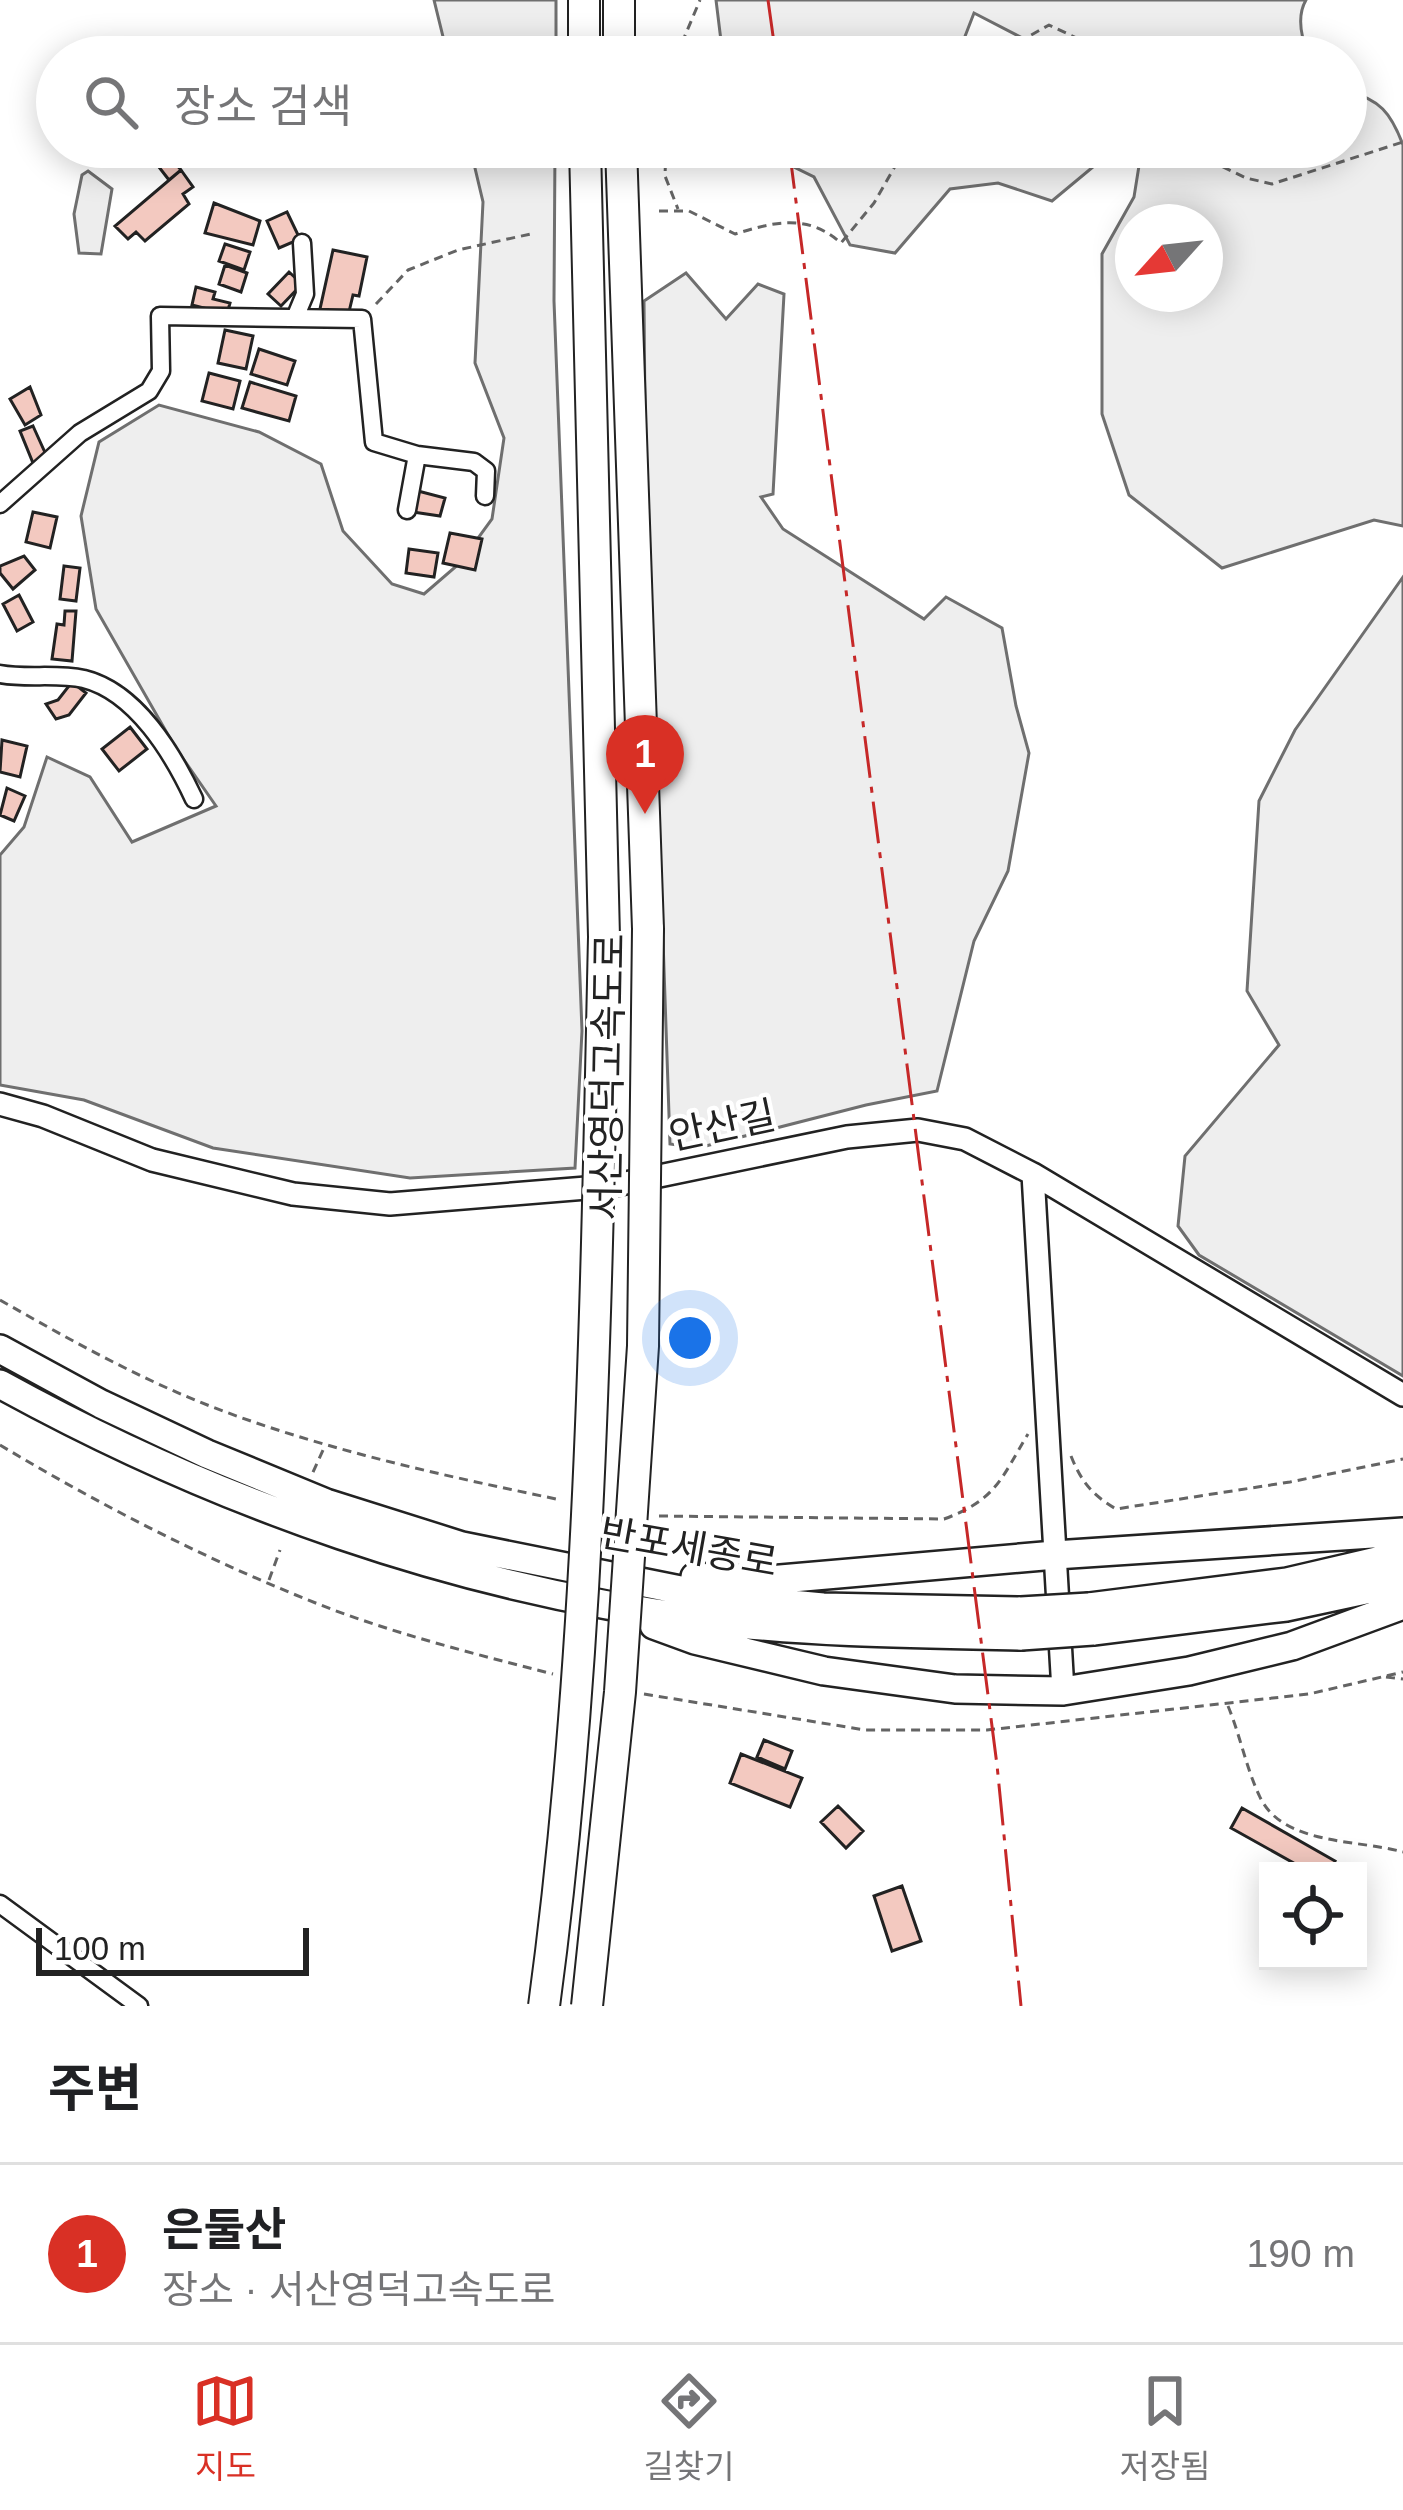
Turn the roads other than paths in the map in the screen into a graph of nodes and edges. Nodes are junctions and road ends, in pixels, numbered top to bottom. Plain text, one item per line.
1 (584, 0) edge
2 (619, 0) edge
3 (584, 36) edge
4 (620, 36) edge
5 (586, 168) edge
6 (622, 168) edge
7 (302, 243) dead end
8 (295, 318) junction
9 (417, 455) junction
10 (484, 496) dead end
11 (0, 504) edge
12 (407, 510) dead end
13 (0, 674) edge
14 (194, 800) dead end
15 (0, 1105) edge
16 (1033, 1174) junction
17 (0, 1349) edge
18 (0, 1384) edge
19 (1403, 1395) edge
20 (1403, 1532) edge
21 (1055, 1555) junction
22 (1403, 1555) edge
23 (596, 1572) junction
24 (1403, 1582) edge
25 (588, 1601) junction
26 (1403, 1605) edge
27 (1091, 1619) junction
28 (1021, 1623) junction
29 (1063, 1691) junction
30 (0, 1904) edge
31 (140, 2006) edge
32 (544, 2006) edge
33 (587, 2006) edge

1 - 3 highway
2 - 4 highway
5 - 32 highway, 서산영덕고속도로, bridge
6 - 33 highway, 서산영덕고속도로, bridge
7 - 8 street
8 - 9 street
8 - 11 street
9 - 10 street
9 - 12 street
13 - 14 street
15 - 16 street, 안산길
16 - 19 street, 안산길
16 - 21 street
17 - 23 highway, 반포세종로
18 - 25 highway, 반포세종로
20 - 21 highway
21 - 23 highway
21 - 29 street
22 - 27 highway, 반포세종로
23 - 28 highway, 반포세종로
24 - 27 highway, 반포세종로
25 - 28 highway, 반포세종로
25 - 29 highway
26 - 29 highway
27 - 28 highway, 반포세종로, bridge
30 - 31 street

